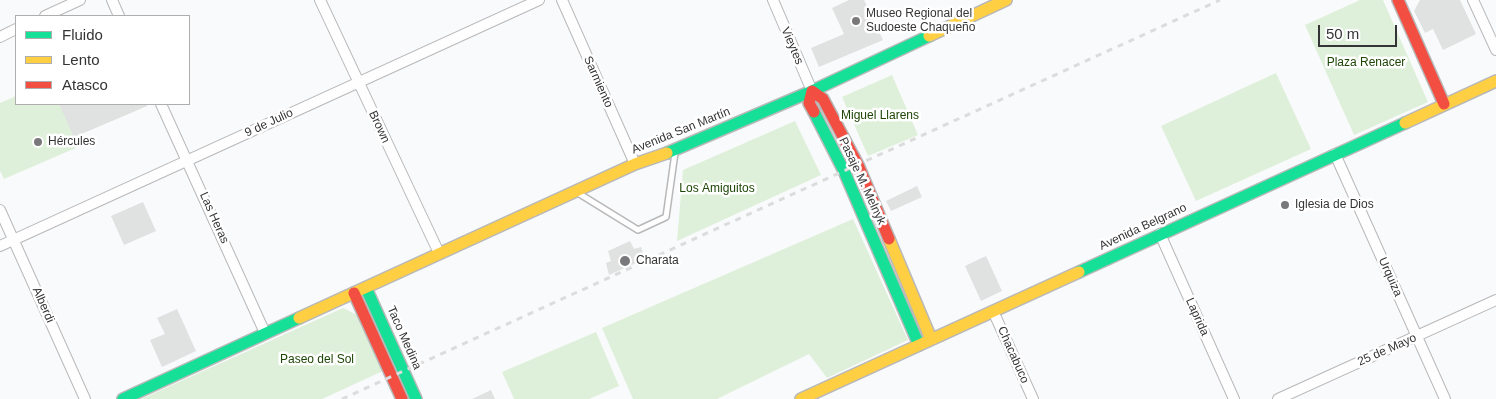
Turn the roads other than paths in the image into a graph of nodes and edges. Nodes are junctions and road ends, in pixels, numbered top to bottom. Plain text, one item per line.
1 (80, 0) edge
2 (112, 0) edge
3 (320, 0) edge
4 (539, 0) edge
5 (562, 0) edge
6 (773, 0) edge
7 (1006, 0) edge
8 (1398, 0) edge
9 (1473, 0) edge
10 (983, 5) edge
11 (47, 15) edge
12 (120, 15) edge
13 (15, 30) edge
14 (0, 37) edge
15 (1496, 50) edge
16 (1496, 81) edge
17 (358, 83) junction
18 (812, 91) junction
19 (1444, 104) junction
20 (161, 105) edge
21 (676, 150) junction
22 (1335, 154) junction
23 (188, 160) junction
24 (635, 164) junction
25 (576, 191) junction
26 (0, 210) edge
27 (1160, 234) junction
28 (14, 240) junction
29 (0, 246) edge
30 (439, 253) junction
31 (366, 288) junction
32 (354, 293) junction
33 (1496, 300) edge
34 (993, 311) junction
35 (265, 334) junction
36 (1416, 336) junction
37 (931, 339) junction
38 (919, 345) junction
39 (820, 395) edge
40 (85, 399) edge
41 (123, 399) edge
42 (402, 399) edge
43 (416, 399) edge
44 (801, 399) edge
45 (1033, 399) edge
46 (1234, 399) edge
47 (1278, 399) edge
48 (1445, 399) edge

1 - 11 street
2 - 12 street
3 - 17 street, Brown
4 - 17 street, 9 de Julio
5 - 24 street, Sarmiento
6 - 18 street, Vieytes
7 - 10 main road, Avenida San Martín
8 - 19 main road
9 - 15 street
10 - 18 main road, Avenida San Martín
13 - 14 street
16 - 19 main road, Avenida Belgrano
17 - 23 street, 9 de Julio
17 - 30 street, Brown
18 - 21 main road, Avenida San Martín
18 - 37 main road, Pasaje M. Melnyk
18 - 38 main road, Pasaje M. Melnyk
19 - 22 main road, Avenida Belgrano
20 - 23 street, Las Heras
21 - 24 main road, Avenida San Martín
21 - 25 lane
22 - 27 main road, Avenida Belgrano
22 - 36 street, Urquiza
23 - 28 street, 9 de Julio
23 - 35 street, Las Heras
24 - 25 main road, Avenida San Martín
25 - 30 main road, Avenida San Martín
26 - 28 street, Alberdi
27 - 34 main road, Avenida Belgrano
27 - 46 street, Laprida
28 - 29 street, 9 de Julio
28 - 40 street, Alberdi
30 - 31 main road, Avenida San Martín
31 - 32 main road, Avenida San Martín
31 - 43 main road, Taco Medina
32 - 35 main road, Avenida San Martín
32 - 42 main road
33 - 36 street, 25 de Mayo
34 - 37 main road, Avenida Belgrano
34 - 45 street, Chacabuco
35 - 41 main road, Avenida San Martín
36 - 47 street, 25 de Mayo
36 - 48 street, Urquiza
37 - 38 main road, Avenida Belgrano
38 - 39 main road, Avenida Belgrano
39 - 44 main road, Avenida Belgrano

